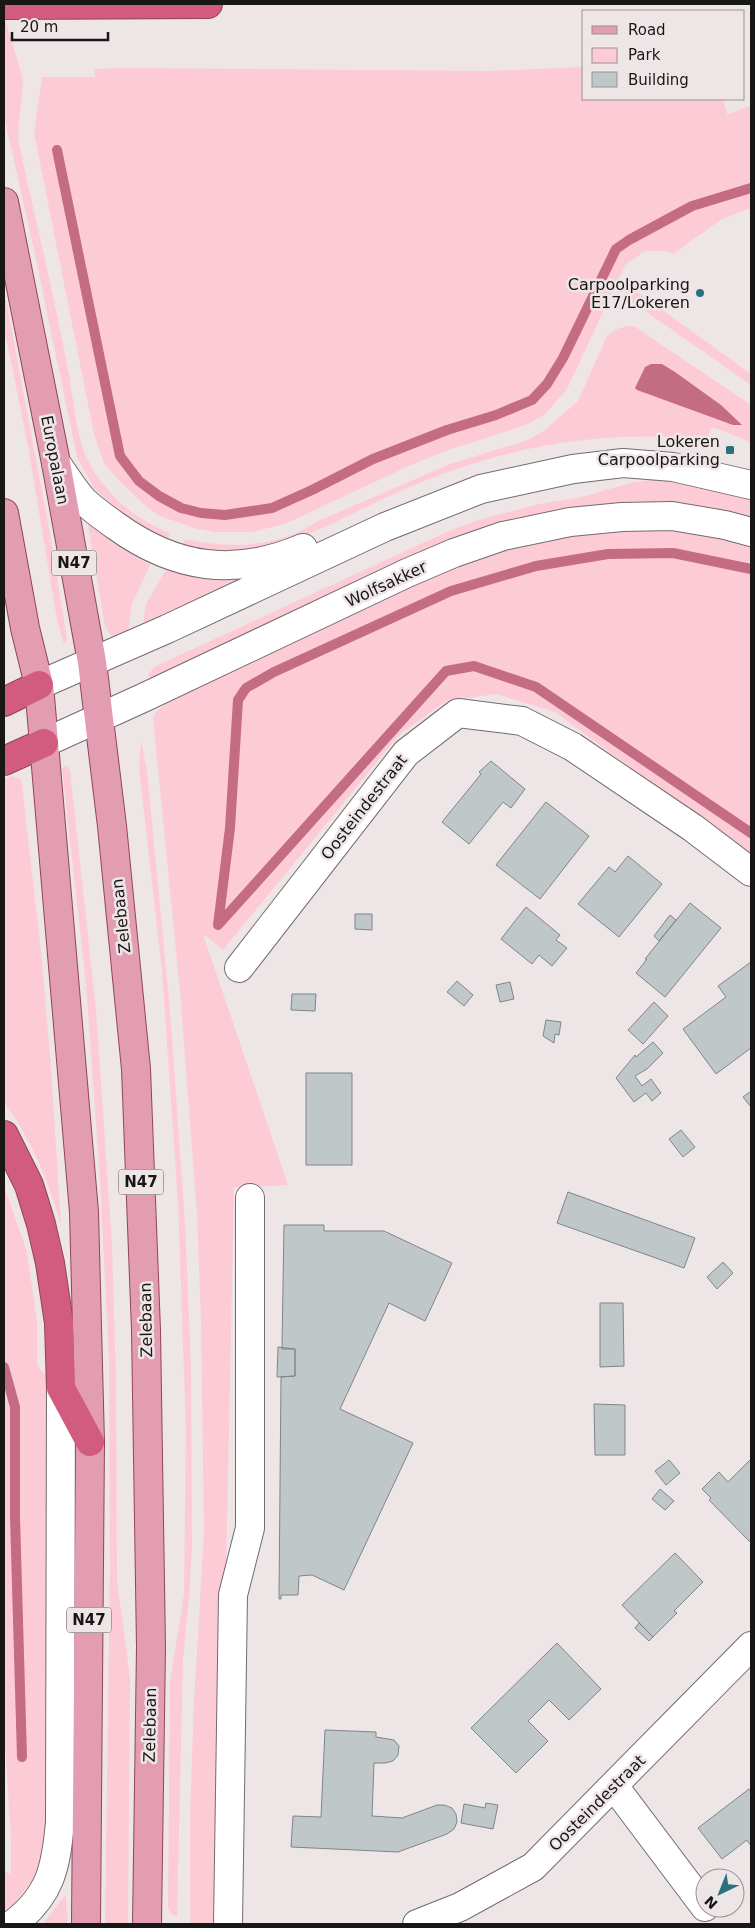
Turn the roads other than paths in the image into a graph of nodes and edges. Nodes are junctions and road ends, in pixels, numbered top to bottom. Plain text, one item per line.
1 (208, 4) edge
2 (4, 5) edge
3 (74, 5) edge
4 (4, 202) edge
5 (56, 463) junction
6 (573, 469) junction
7 (751, 485) edge
8 (4, 513) edge
9 (751, 532) edge
10 (92, 662) junction
11 (39, 685) junction
12 (4, 702) edge
13 (99, 719) junction
14 (44, 743) junction
15 (4, 761) edge
16 (751, 872) edge
17 (239, 968) dead end
18 (4, 1135) edge
19 (250, 1198) dead end
20 (61, 1388) junction
21 (90, 1442) junction
22 (751, 1646) edge
23 (614, 1786) junction
24 (695, 1895) edge
25 (13, 1924) edge
26 (86, 1924) edge
27 (147, 1924) edge
28 (228, 1924) edge
29 (417, 1924) edge

1 - 3 highway
2 - 3 highway
4 - 5 main road, Europalaan / N47
5 - 6 street
5 - 10 main road, Europalaan / N47
6 - 7 street
6 - 10 street
8 - 11 main road, N47
9 - 13 street, Wolfsakker
10 - 11 street
10 - 13 main road, Europalaan / N47
11 - 12 highway
11 - 14 main road, N47
13 - 14 street, Wolfsakker
13 - 27 main road, Zelebaan / N47
14 - 15 highway
14 - 21 main road, N47
16 - 17 street, Oosteindestraat
18 - 20 highway
19 - 28 street
20 - 21 highway
20 - 25 street
21 - 26 main road, N47
22 - 23 street, Oosteindestraat
23 - 24 street
23 - 29 street, Oosteindestraat

